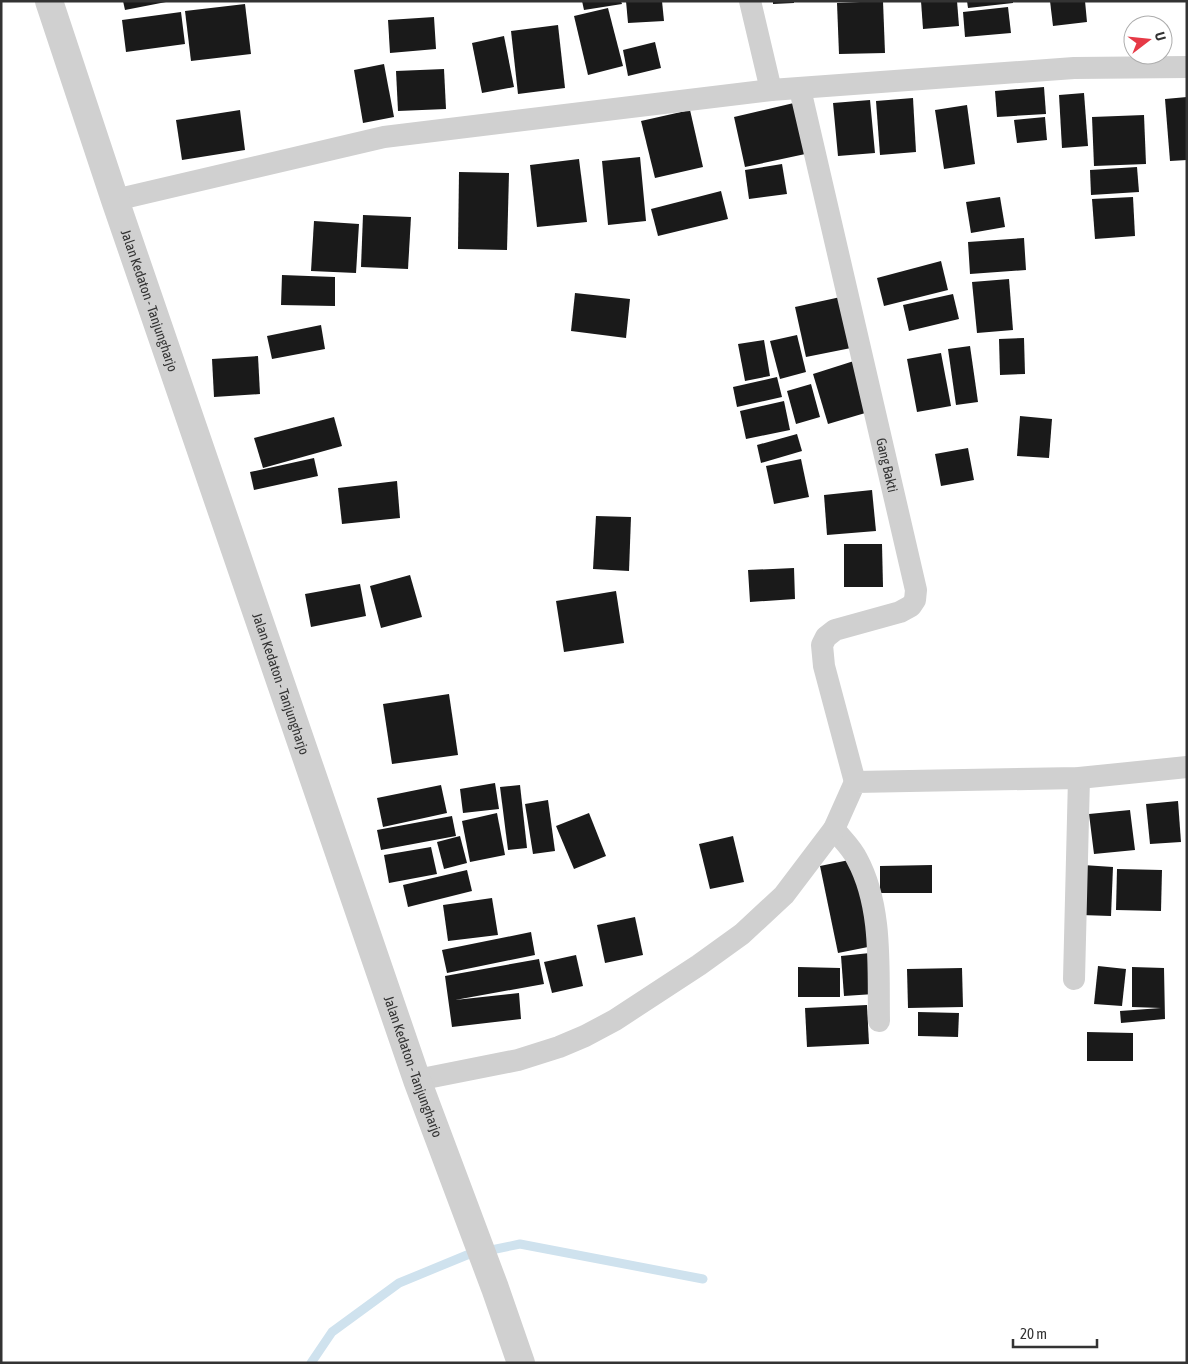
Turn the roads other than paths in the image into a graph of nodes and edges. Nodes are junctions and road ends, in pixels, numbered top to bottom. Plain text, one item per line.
1 (49, 1) edge
2 (750, 1) edge
3 (1187, 67) edge
4 (800, 89) junction
5 (771, 90) junction
6 (114, 200) junction
7 (1187, 767) edge
8 (1079, 778) junction
9 (855, 782) junction
10 (834, 829) junction
11 (1074, 979) dead end
12 (879, 1021) dead end
13 (417, 1080) junction
14 (521, 1363) edge

1 - 6 street, Jalan Kedaton - Tanjungharjo
2 - 5 street
3 - 4 street
4 - 5 street
4 - 9 street, Gang Bakti
5 - 6 street
6 - 13 street, Jalan Kedaton - Tanjungharjo
7 - 8 street
8 - 9 street
8 - 11 street
9 - 10 street
10 - 12 street
10 - 13 street
13 - 14 street, Jalan Kedaton - Tanjungharjo

